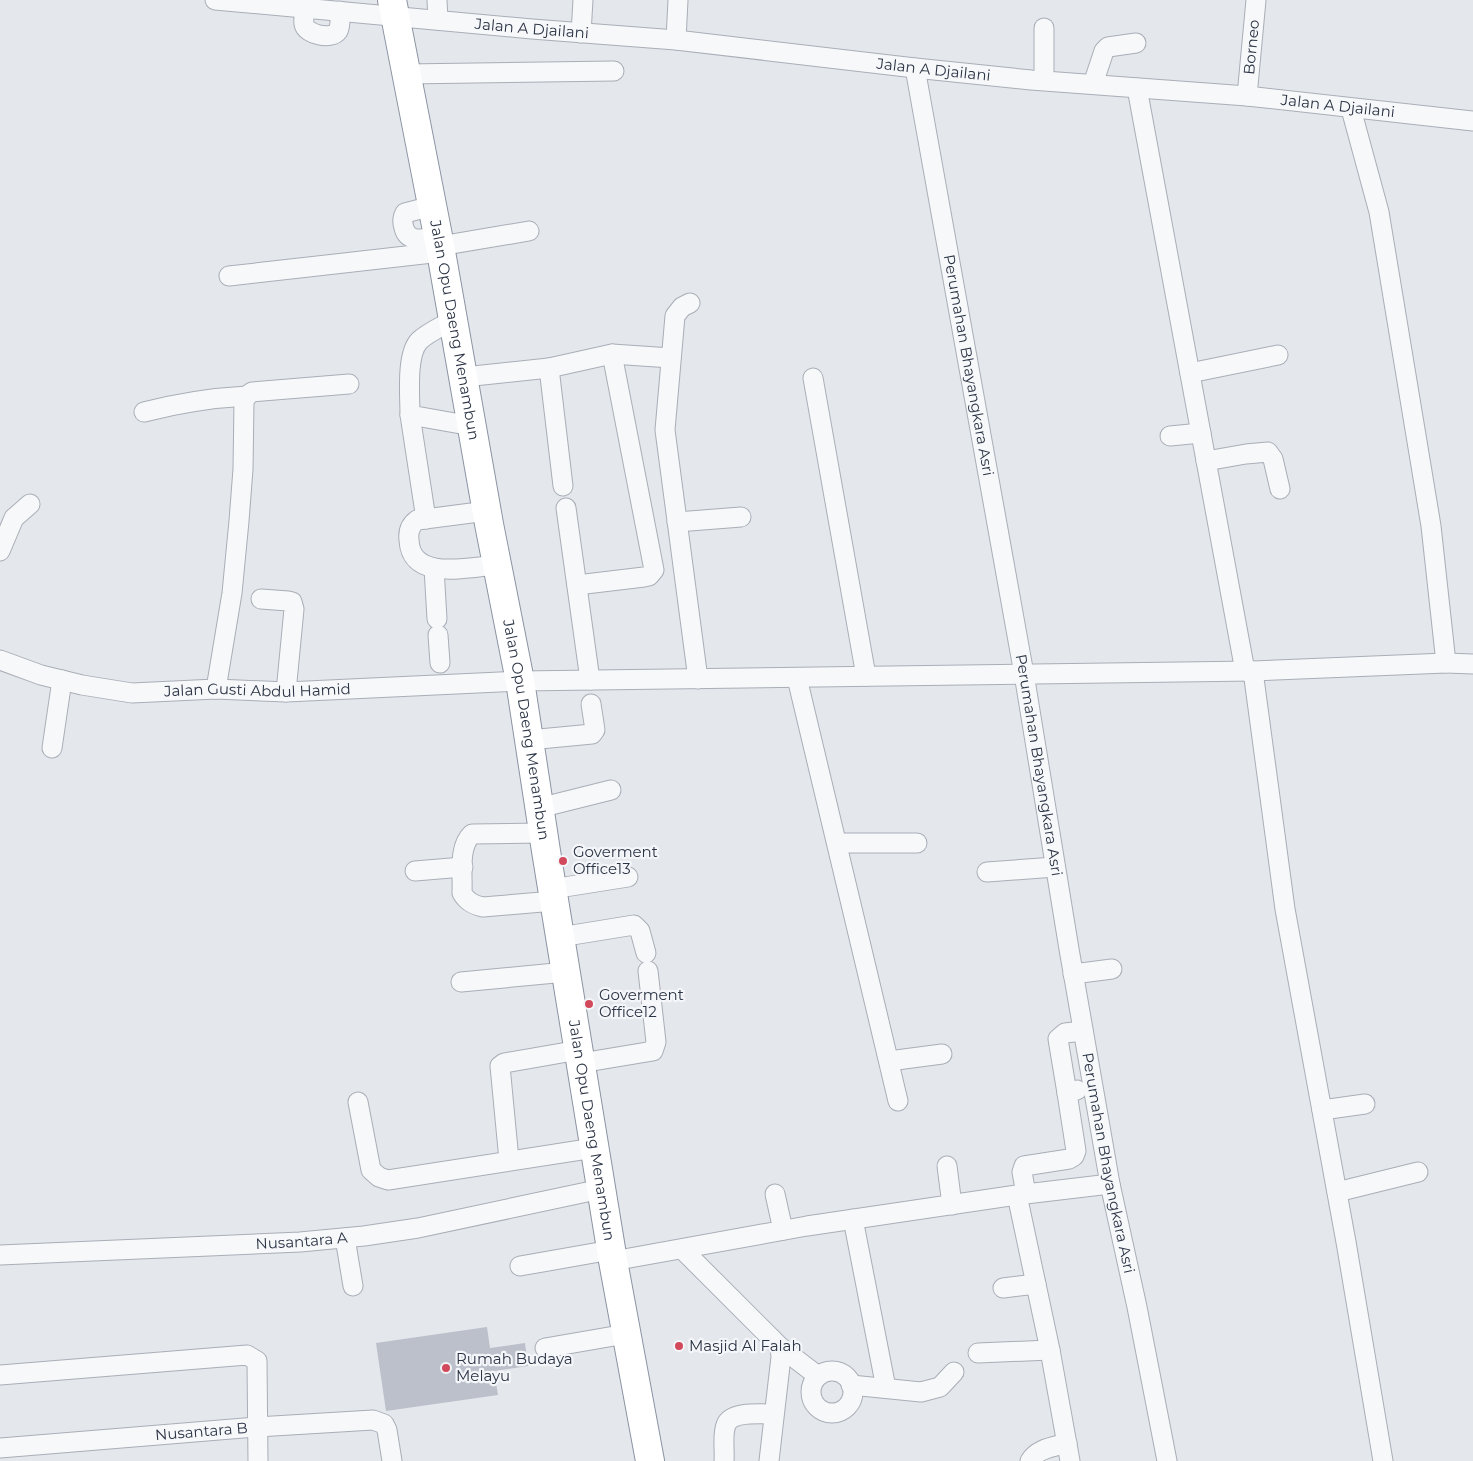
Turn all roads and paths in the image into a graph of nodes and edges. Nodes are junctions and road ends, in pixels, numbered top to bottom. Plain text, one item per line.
1 (215, 0) edge
2 (437, 0) edge
3 (583, 0) edge
4 (678, 0) edge
5 (1256, 0) edge
6 (305, 8) junction
7 (393, 8) edge
8 (340, 11) junction
9 (438, 20) junction
10 (1044, 28) dead end
11 (582, 33) junction
12 (676, 40) junction
13 (1136, 43) dead end
14 (915, 68) junction
15 (614, 71) dead end
16 (406, 74) junction
17 (1044, 80) junction
18 (1093, 84) junction
19 (1138, 88) junction
20 (1247, 96) junction
21 (1351, 108) junction
22 (1473, 121) edge
23 (529, 231) dead end
24 (440, 245) junction
25 (229, 276) dead end
26 (690, 303) dead end
27 (453, 320) junction
28 (612, 354) junction
29 (1278, 355) dead end
30 (670, 358) junction
31 (549, 368) junction
32 (1190, 373) junction
33 (464, 378) junction
34 (813, 378) dead end
35 (348, 384) dead end
36 (247, 396) junction
37 (144, 412) dead end
38 (410, 415) junction
39 (472, 426) junction
40 (1201, 433) junction
41 (1170, 436) dead end
42 (1206, 461) junction
43 (563, 486) dead end
44 (1280, 489) dead end
45 (30, 504) dead end
46 (566, 508) dead end
47 (487, 511) junction
48 (741, 517) dead end
49 (426, 519) junction
50 (677, 522) junction
51 (0, 551) edge
52 (497, 565) junction
53 (434, 568) junction
54 (576, 585) junction
55 (261, 599) dead end
56 (0, 660) edge
57 (440, 663) dead end
58 (1446, 663) junction
59 (1473, 664) edge
60 (1249, 671) junction
61 (1024, 674) junction
62 (866, 676) junction
63 (797, 678) junction
64 (698, 679) junction
65 (62, 680) junction
66 (590, 680) junction
67 (520, 681) junction
68 (216, 689) junction
69 (286, 692) junction
70 (591, 704) dead end
71 (529, 740) junction
72 (52, 748) dead end
73 (611, 790) dead end
74 (541, 821) junction
75 (837, 843) junction
76 (917, 843) dead end
77 (1055, 866) junction
78 (463, 867) junction
79 (415, 871) dead end
80 (987, 872) dead end
81 (628, 877) dead end
82 (553, 895) junction
83 (560, 938) junction
84 (1112, 969) dead end
85 (566, 972) junction
86 (1073, 974) junction
87 (461, 982) dead end
88 (1083, 1031) junction
89 (942, 1054) dead end
90 (580, 1057) junction
91 (889, 1061) junction
92 (1093, 1087) junction
93 (1067, 1092) junction
94 (898, 1100) dead end
95 (358, 1102) dead end
96 (1366, 1104) dead end
97 (1322, 1110) junction
98 (594, 1148) junction
99 (509, 1160) junction
100 (947, 1166) dead end
101 (1418, 1172) dead end
102 (1110, 1184) junction
103 (601, 1190) junction
104 (1337, 1192) junction
105 (775, 1194) dead end
106 (1022, 1195) junction
107 (952, 1205) junction
108 (853, 1219) junction
109 (782, 1230) junction
110 (345, 1238) junction
111 (682, 1248) junction
112 (0, 1255) edge
113 (612, 1256) junction
114 (520, 1266) dead end
115 (1036, 1284) junction
116 (353, 1286) dead end
117 (1003, 1288) dead end
118 (626, 1334) junction
119 (780, 1347) junction
120 (545, 1348) dead end
121 (1050, 1350) junction
122 (978, 1353) dead end
123 (954, 1372) dead end
124 (0, 1375) edge
125 (818, 1376) junction
126 (851, 1386) junction
127 (886, 1388) junction
128 (774, 1414) junction
129 (257, 1427) junction
130 (0, 1448) edge
131 (1069, 1452) edge
132 (258, 1461) edge
133 (392, 1461) edge
134 (650, 1461) edge
135 (724, 1461) edge
136 (769, 1461) edge
137 (1030, 1461) edge
138 (1167, 1461) edge
139 (1383, 1461) edge

1 - 6 street, Jalan A Djailani
2 - 9 street
3 - 11 street
4 - 12 street
5 - 20 street, Borneo
6 - 8 street, Jalan A Djailani
6 - 8 street
7 - 8 street, Jalan A Djailani
7 - 9 street, Jalan A Djailani
7 - 16 highway, Jalan Opu Daeng Menambun
9 - 11 street, Jalan A Djailani
10 - 17 street
11 - 12 street, Jalan A Djailani
12 - 14 street, Jalan A Djailani
13 - 18 street
14 - 17 street, Jalan A Djailani
14 - 61 street, Perumahan Bhayangkara Asri
15 - 16 street
16 - 24 highway, Jalan Opu Daeng Menambun
17 - 18 street, Jalan A Djailani
18 - 19 street, Jalan A Djailani
19 - 20 street, Jalan A Djailani
19 - 32 street
20 - 21 street, Jalan A Djailani
21 - 22 street, Jalan A Djailani
21 - 58 street
23 - 24 street
24 - 25 street
24 - 27 highway, Jalan Opu Daeng Menambun
26 - 30 street
27 - 33 highway, Jalan Opu Daeng Menambun
27 - 38 street
28 - 30 street
28 - 31 street
28 - 54 street
29 - 32 street
30 - 50 street
31 - 33 street
31 - 43 street
32 - 40 street
33 - 39 highway, Jalan Opu Daeng Menambun
34 - 62 street
35 - 36 street
36 - 37 street
36 - 68 street
38 - 39 street
38 - 49 street
39 - 47 highway, Jalan Opu Daeng Menambun
40 - 41 street
40 - 42 street
42 - 44 street
42 - 60 street
45 - 51 street
46 - 54 street
47 - 49 street
47 - 52 highway, Jalan Opu Daeng Menambun
48 - 50 street
49 - 53 street
50 - 64 street
52 - 53 street
52 - 67 highway, Jalan Opu Daeng Menambun
53 - 57 street
54 - 66 street
55 - 69 street
56 - 65 street, Jalan Gusti Abdul Hamid
58 - 59 street, Jalan Gusti Abdul Hamid
58 - 60 street, Jalan Gusti Abdul Hamid
60 - 61 street, Jalan Gusti Abdul Hamid
60 - 97 street
61 - 62 street, Jalan Gusti Abdul Hamid
61 - 77 street, Perumahan Bhayangkara Asri
62 - 63 street, Jalan Gusti Abdul Hamid
63 - 64 street, Jalan Gusti Abdul Hamid
63 - 75 street
64 - 66 street, Jalan Gusti Abdul Hamid
65 - 68 street, Jalan Gusti Abdul Hamid
65 - 72 street
66 - 67 street, Jalan Gusti Abdul Hamid
67 - 69 street, Jalan Gusti Abdul Hamid
67 - 71 highway, Jalan Opu Daeng Menambun
68 - 69 street, Jalan Gusti Abdul Hamid
70 - 71 street
71 - 74 highway, Jalan Opu Daeng Menambun
73 - 74 street
74 - 78 street
74 - 82 highway, Jalan Opu Daeng Menambun
75 - 76 street
75 - 91 street
77 - 80 street
77 - 86 street, Perumahan Bhayangkara Asri
78 - 79 street
78 - 82 street
81 - 82 street
82 - 83 highway, Jalan Opu Daeng Menambun
83 - 85 highway, Jalan Opu Daeng Menambun
83 - 90 street
84 - 86 street
85 - 87 street
85 - 90 highway, Jalan Opu Daeng Menambun
86 - 88 street, Perumahan Bhayangkara Asri
88 - 92 street, Perumahan Bhayangkara Asri
88 - 93 street
89 - 91 street
90 - 98 highway, Jalan Opu Daeng Menambun
90 - 99 street
91 - 94 street
92 - 93 street
92 - 102 street, Perumahan Bhayangkara Asri
93 - 106 street
95 - 99 street
96 - 97 street
97 - 104 street
98 - 99 street
98 - 103 highway, Jalan Opu Daeng Menambun
100 - 107 street
101 - 104 street
102 - 106 street
102 - 138 street, Perumahan Bhayangkara Asri
103 - 110 street, Nusantara A
103 - 113 highway, Jalan Opu Daeng Menambun
104 - 139 street
105 - 109 street
106 - 107 street
106 - 115 street
107 - 108 street
108 - 109 street
108 - 127 street
109 - 111 street
110 - 112 street, Nusantara A
110 - 116 street
111 - 113 street
111 - 119 street
113 - 114 street
113 - 118 highway, Jalan Opu Daeng Menambun
115 - 117 street
115 - 121 street
118 - 120 street
118 - 134 highway, Jalan Opu Daeng Menambun
119 - 125 street
119 - 128 street
121 - 122 street
121 - 131 street
123 - 127 street
124 - 129 street, Nusantara B
125 - 126 street
125 - 126 street
126 - 127 street
128 - 135 street
128 - 136 street
129 - 130 street, Nusantara B
129 - 132 street
129 - 133 street
131 - 137 street

